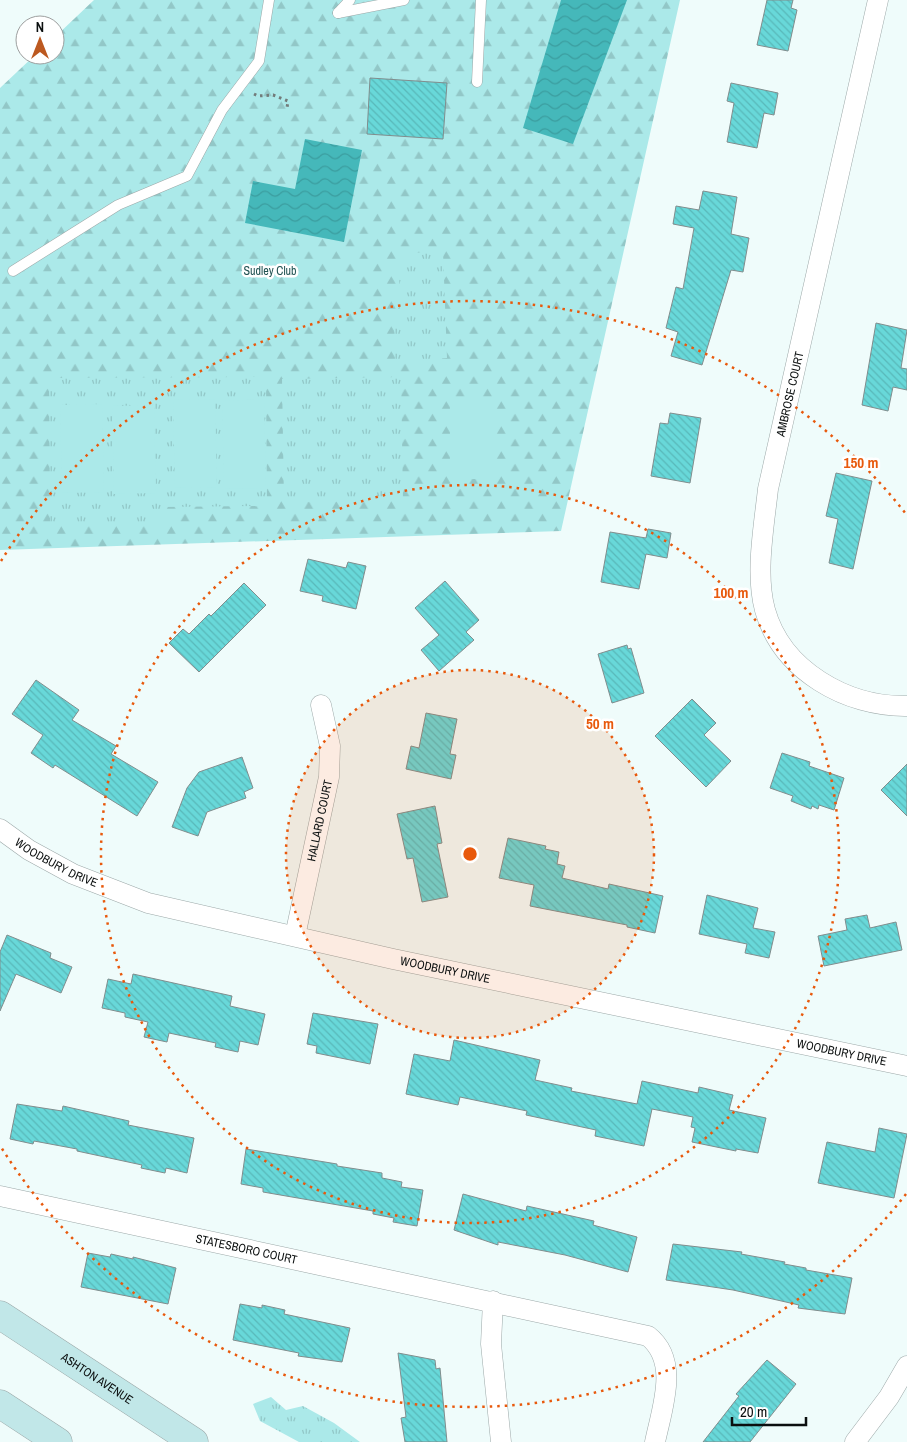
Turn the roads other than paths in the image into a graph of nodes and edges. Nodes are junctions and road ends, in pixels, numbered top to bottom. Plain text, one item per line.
1 (269, 0) edge
2 (350, 0) edge
3 (404, 0) edge
4 (481, 0) edge
5 (878, 0) edge
6 (477, 82) dead end
7 (13, 271) dead end
8 (321, 705) dead end
9 (907, 706) edge
10 (0, 829) edge
11 (295, 936) junction
12 (907, 1066) edge
13 (0, 1196) edge
14 (493, 1302) junction
15 (0, 1315) edge
16 (907, 1366) edge
17 (0, 1404) edge
18 (58, 1442) edge
19 (194, 1442) edge
20 (501, 1442) edge
21 (655, 1442) edge
22 (855, 1442) edge

1 - 7 lane
2 - 3 lane
4 - 6 lane
5 - 9 street, AMBROSE COURT
8 - 11 street, HALLARD COURT
10 - 11 street, WOODBURY DRIVE
11 - 12 street, WOODBURY DRIVE
13 - 14 street, STATESBORO COURT
14 - 20 street
14 - 21 street, STATESBORO COURT
15 - 19 main road, ASHTON AVENUE
16 - 22 street
17 - 18 main road

